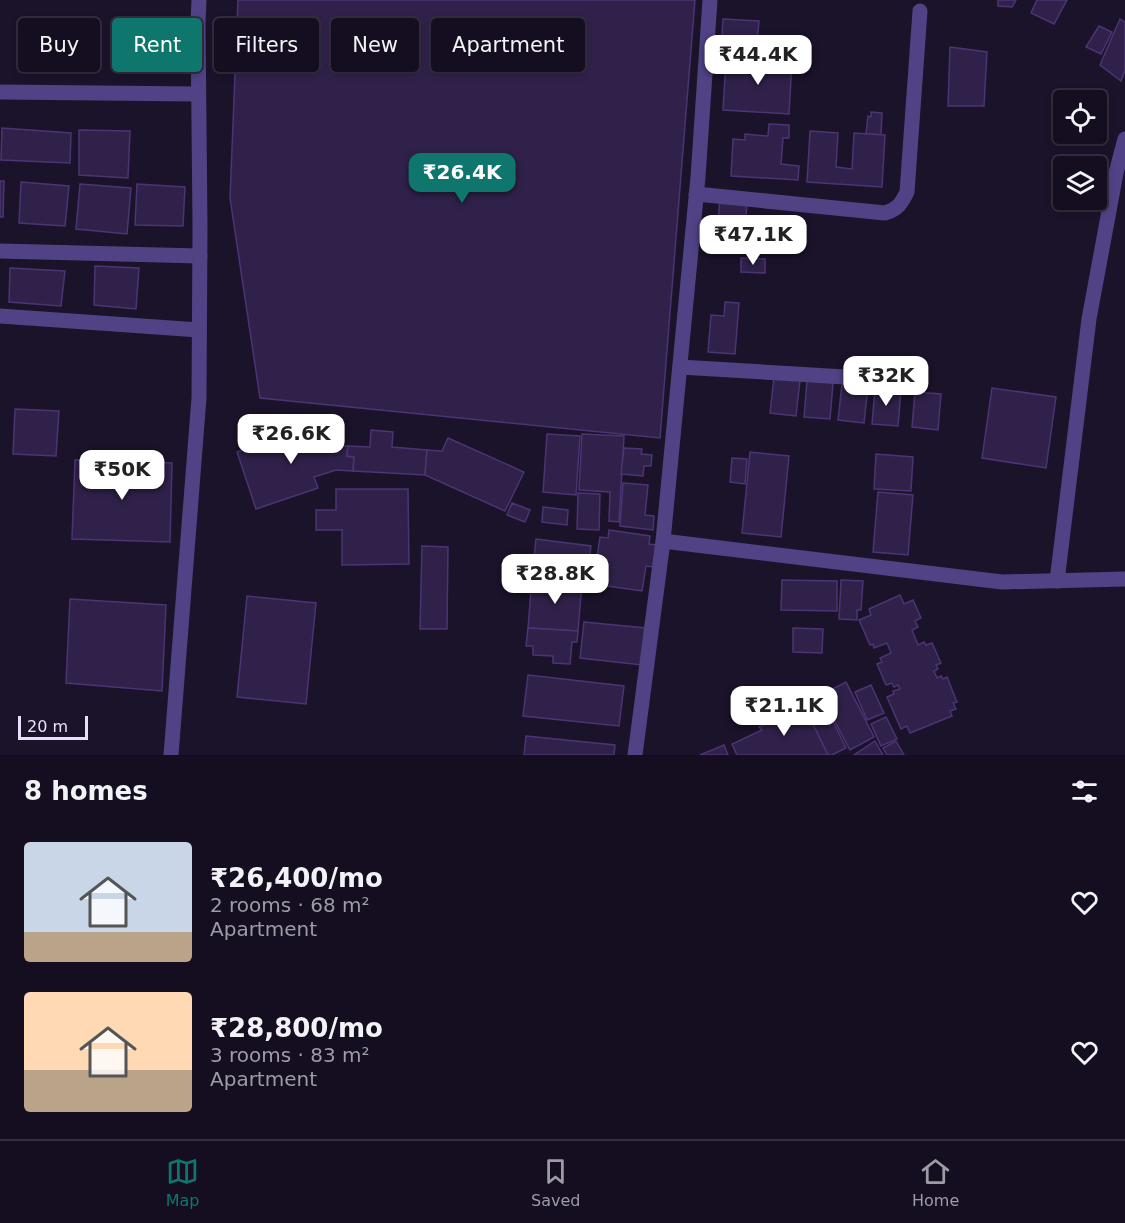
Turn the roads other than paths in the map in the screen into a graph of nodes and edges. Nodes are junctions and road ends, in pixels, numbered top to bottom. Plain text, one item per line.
1 (199, 0) edge
2 (710, 0) edge
3 (920, 11) dead end
4 (0, 92) edge
5 (198, 94) junction
6 (1125, 139) edge
7 (696, 194) junction
8 (0, 251) edge
9 (200, 256) junction
10 (0, 316) edge
11 (199, 330) junction
12 (680, 366) junction
13 (845, 377) dead end
14 (663, 541) junction
15 (1125, 579) edge
16 (1057, 581) junction
17 (171, 755) edge
18 (635, 755) edge

1 - 5 street
2 - 7 street
3 - 7 street
4 - 5 street
5 - 9 street
6 - 16 street
7 - 12 street
8 - 9 street
9 - 11 street
10 - 11 street
11 - 17 street
12 - 13 street
12 - 14 street
14 - 16 street
14 - 18 street
15 - 16 street

